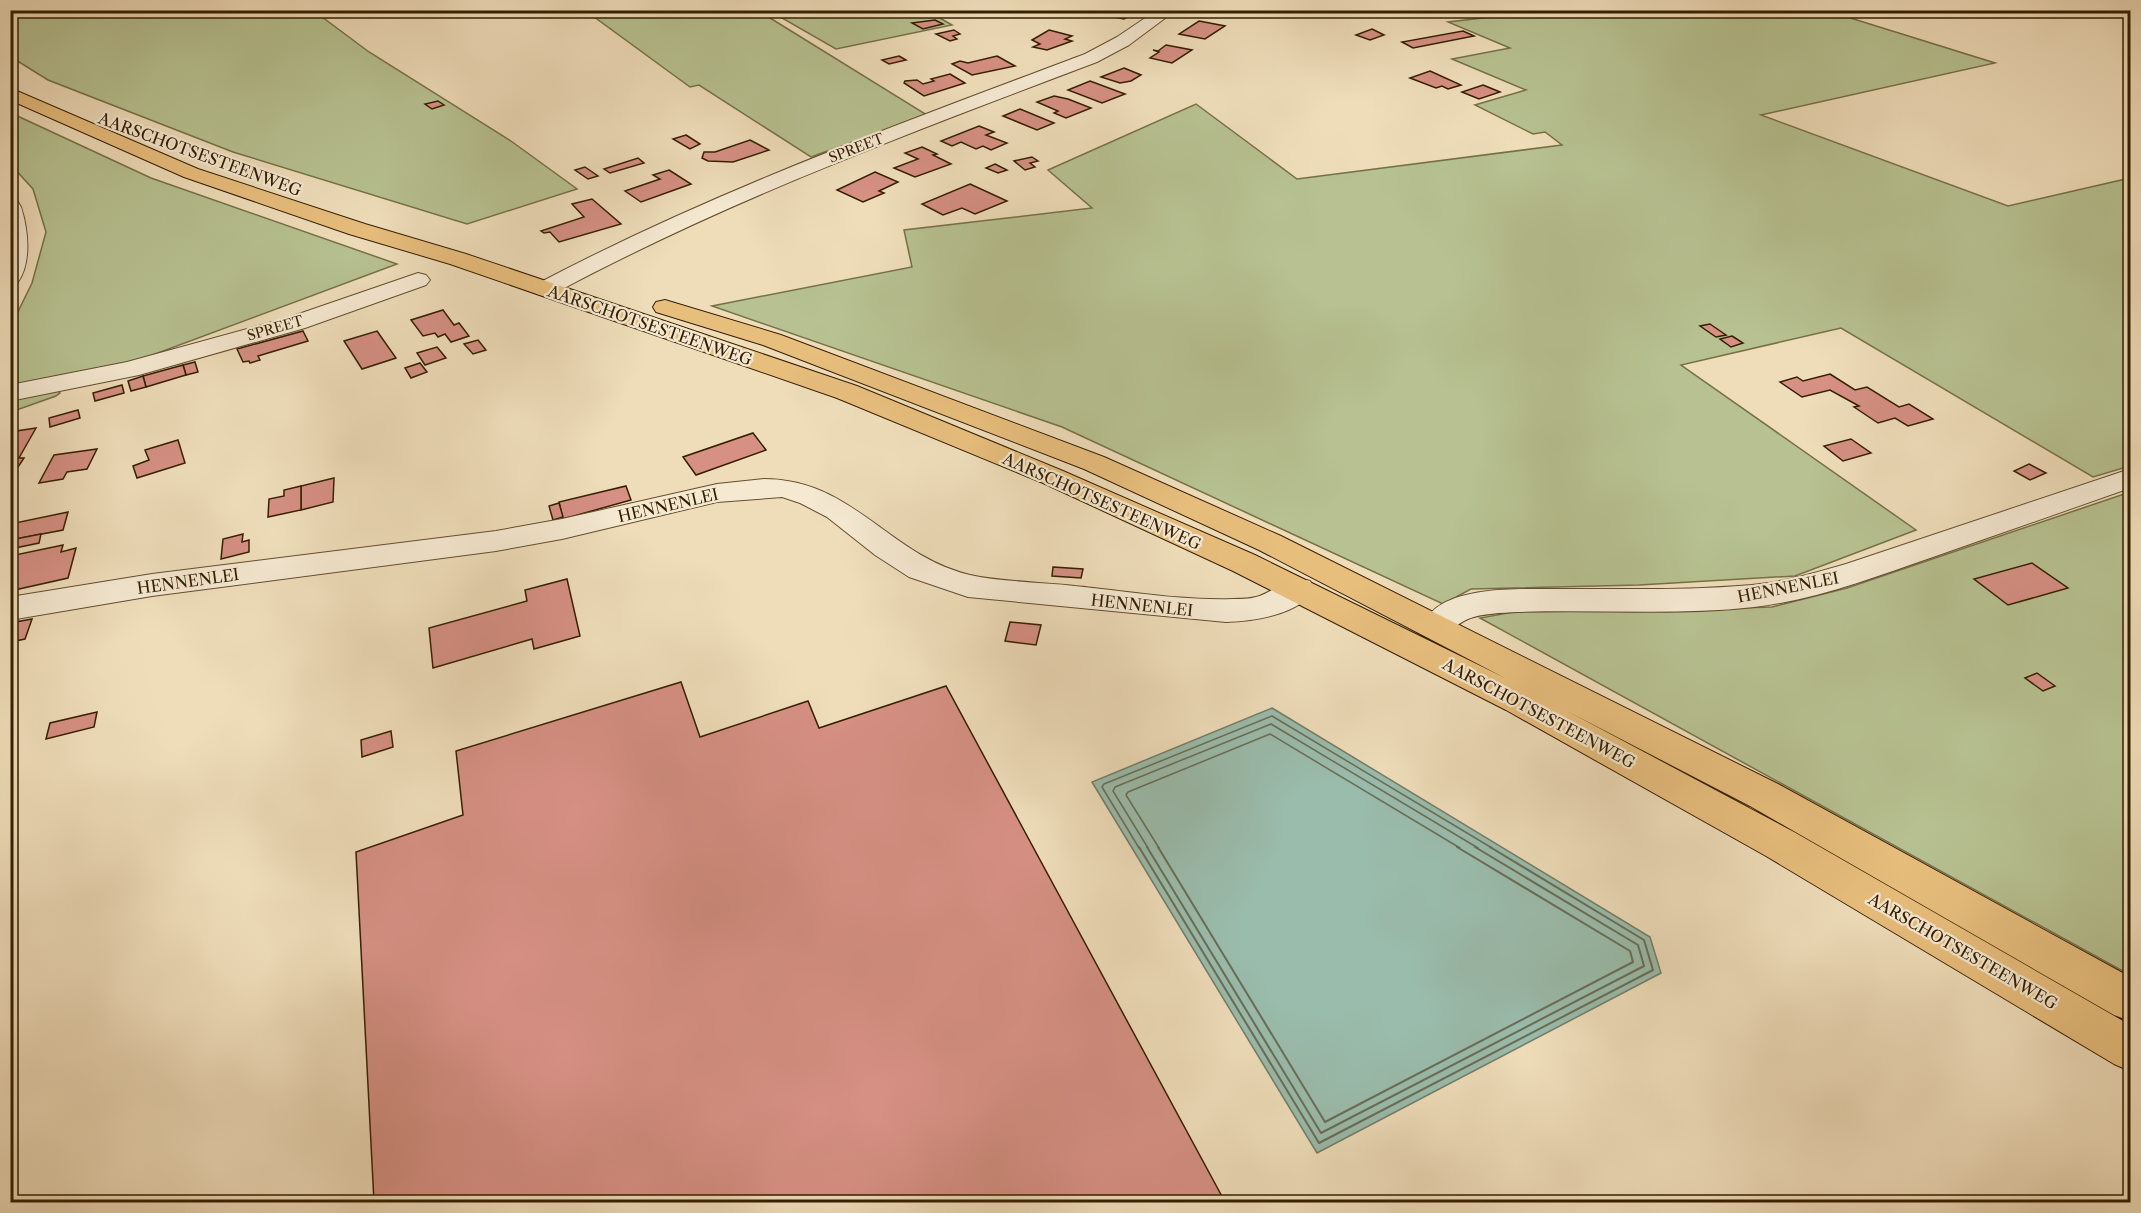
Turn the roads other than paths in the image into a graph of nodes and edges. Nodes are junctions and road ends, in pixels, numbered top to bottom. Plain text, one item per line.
1 (1168, 10) edge
2 (10, 76) edge
3 (10, 93) edge
4 (10, 207) edge
5 (10, 277) edge
6 (418, 280) dead end
7 (556, 282) junction
8 (130, 369) junction
9 (10, 393) edge
10 (10, 416) edge
11 (2130, 478) edge
12 (1299, 589) junction
13 (10, 609) edge
14 (1437, 627) junction
15 (2130, 1000) edge
16 (2130, 1049) edge

1 - 7 street, SPREET
2 - 7 main road, AARSCHOTSESTEENWEG
3 - 7 main road, AARSCHOTSESTEENWEG
4 - 5 street
6 - 8 street, SPREET
7 - 12 main road, AARSCHOTSESTEENWEG
7 - 14 main road, AARSCHOTSESTEENWEG
8 - 9 street, SPREET
8 - 10 street, SPREET
11 - 14 street, HENNENLEI
12 - 13 street, HENNENLEI
12 - 16 main road, AARSCHOTSESTEENWEG
14 - 15 main road, AARSCHOTSESTEENWEG

